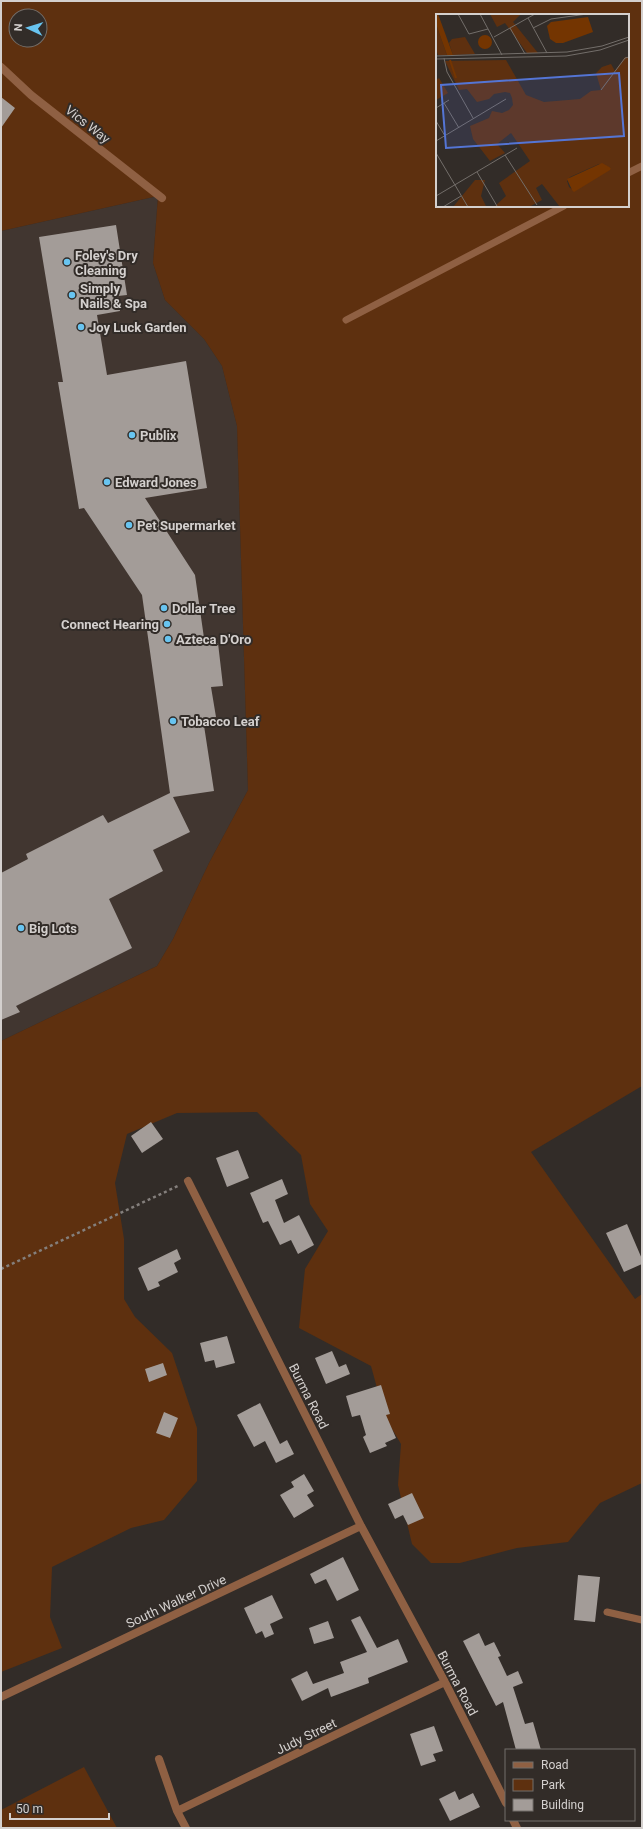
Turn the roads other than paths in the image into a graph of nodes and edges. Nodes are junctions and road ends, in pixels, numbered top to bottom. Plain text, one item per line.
1 (1, 67) edge
2 (642, 166) edge
3 (629, 172) edge
4 (162, 198) dead end
5 (562, 207) edge
6 (346, 320) dead end
7 (188, 1181) road end
8 (361, 1526) junction
9 (607, 1612) dead end
10 (642, 1620) edge
11 (445, 1682) junction
12 (1, 1697) edge
13 (159, 1759) dead end
14 (505, 1801) edge
15 (177, 1812) junction
16 (186, 1828) edge

1 - 4 street, Vics Way
2 - 3 lane
5 - 6 lane
7 - 8 street, Burma Road
8 - 11 street, Burma Road
8 - 12 street, South Walker Drive
9 - 10 lane
11 - 14 street, Burma Road
11 - 15 street, Judy Street
13 - 15 street
15 - 16 street

